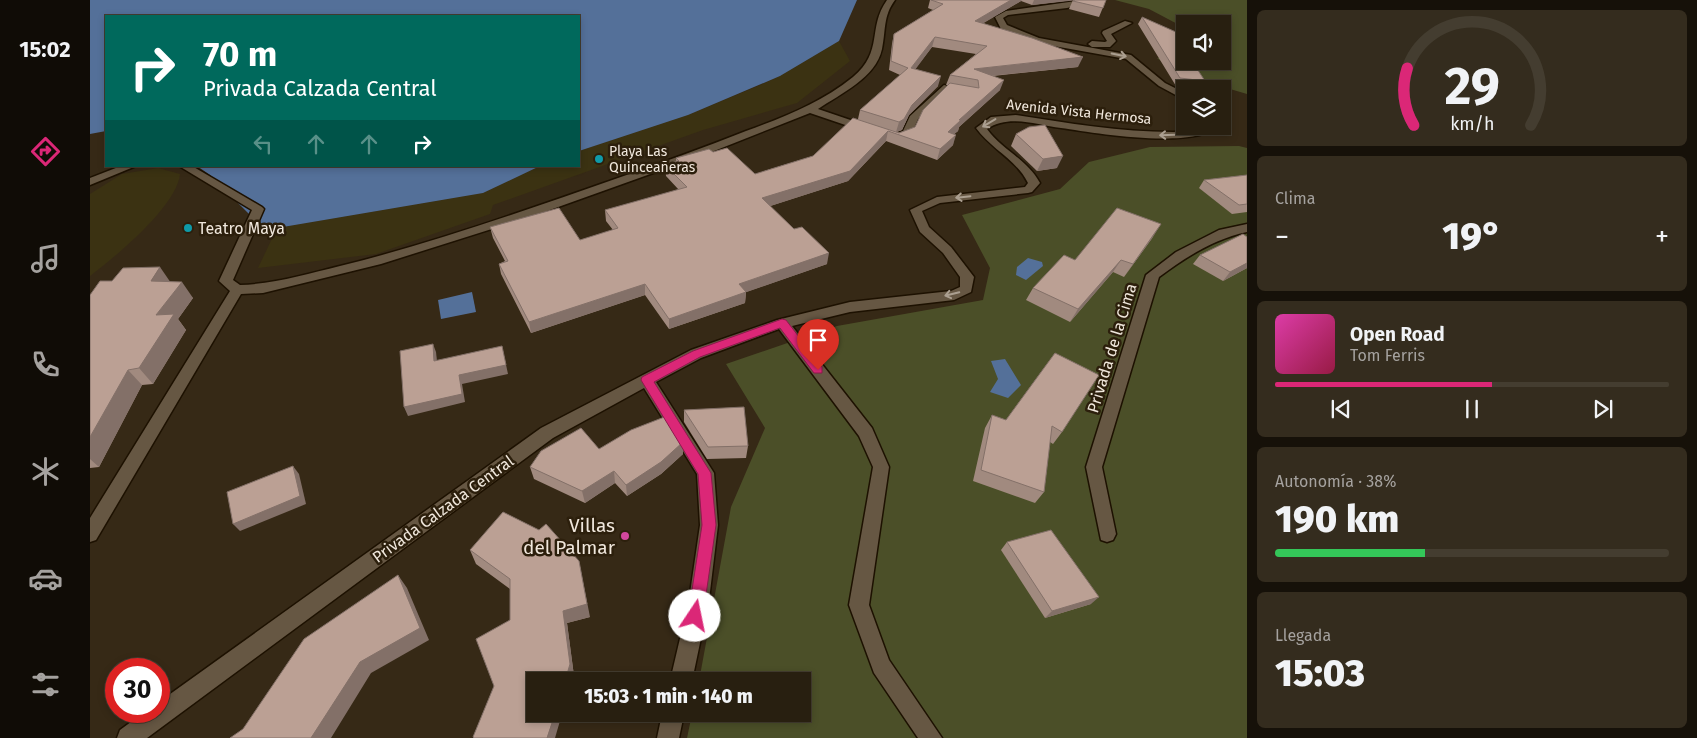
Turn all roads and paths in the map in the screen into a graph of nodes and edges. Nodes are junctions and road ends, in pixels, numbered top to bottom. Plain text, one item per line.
1 (890, 0) edge
2 (1092, 0) edge
3 (1067, 6) junction
4 (1128, 23) dead end
5 (1176, 93) edge
6 (971, 94) edge
7 (810, 110) junction
8 (1180, 135) edge
9 (128, 167) edge
10 (186, 167) edge
11 (90, 182) edge
12 (1247, 228) edge
13 (237, 290) junction
14 (782, 323) junction
15 (646, 380) junction
16 (90, 534) edge
17 (1107, 534) dead end
18 (682, 672) edge
19 (671, 722) edge
20 (128, 738) edge
21 (668, 738) edge
22 (931, 738) edge

1 - 7 street
2 - 3 street
3 - 4 street
3 -> 5 street
6 - 7 street
7 - 13 street
8 -> 14 street, Avenida Vista Hermosa
9 - 11 street
10 - 13 street
12 - 17 street, Privada de la Cima
13 - 16 street
14 - 15 street, Privada Calzada Central
14 - 22 street
15 - 18 street
15 - 20 street, Privada Calzada Central
19 - 21 street

